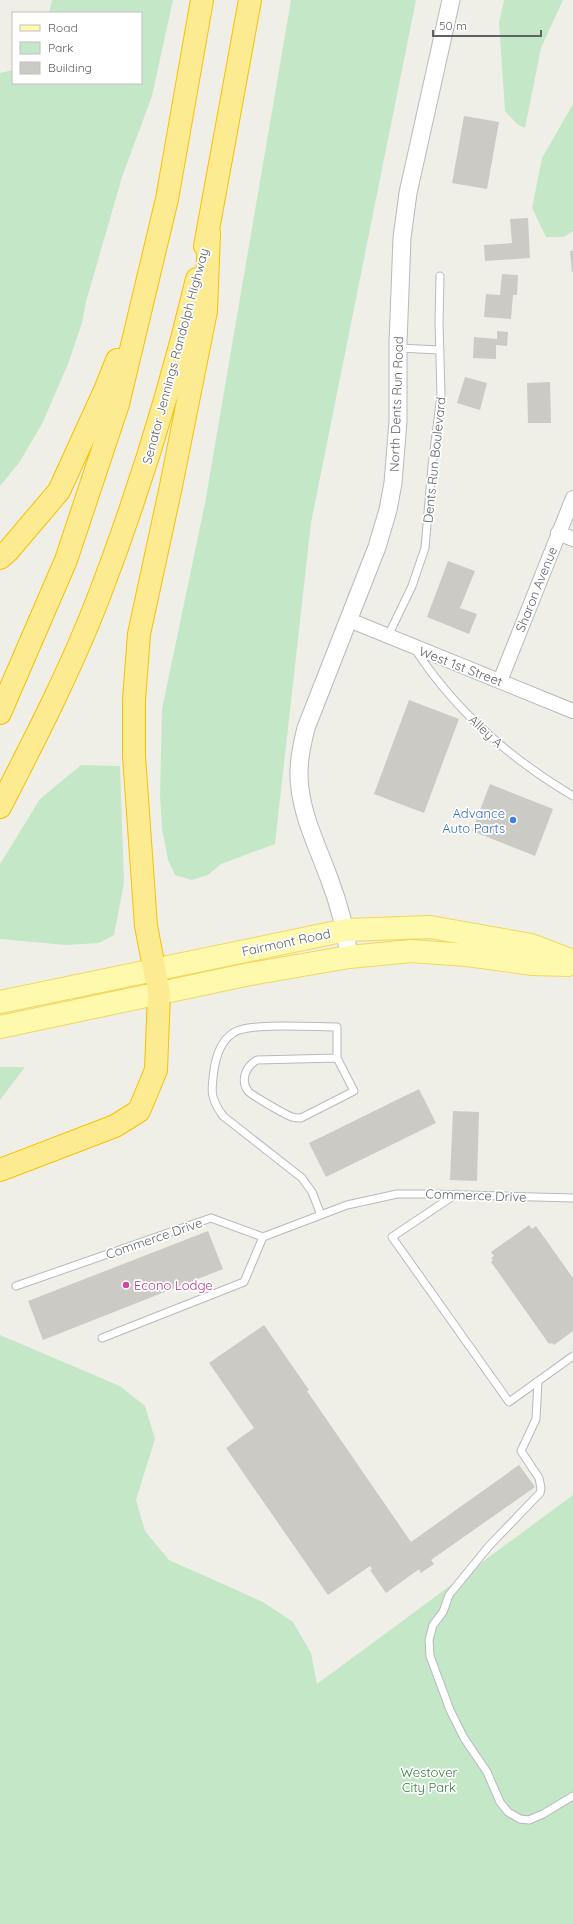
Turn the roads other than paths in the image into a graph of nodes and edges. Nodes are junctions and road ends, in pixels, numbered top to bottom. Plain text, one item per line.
1 (202, 0) edge
2 (250, 0) edge
3 (450, 0) edge
4 (209, 233) junction
5 (149, 276) junction
6 (440, 276) dead end
7 (398, 348) junction
8 (440, 350) junction
9 (573, 498) edge
10 (558, 533) junction
11 (573, 539) edge
12 (0, 558) edge
13 (349, 620) junction
14 (388, 636) junction
15 (415, 648) junction
16 (500, 681) junction
17 (573, 711) edge
18 (0, 713) edge
19 (573, 796) edge
20 (0, 807) edge
21 (346, 930) junction
22 (349, 957) junction
23 (573, 961) edge
24 (573, 966) edge
25 (154, 971) junction
26 (159, 993) junction
27 (0, 1002) edge
28 (0, 1026) edge
29 (337, 1058) junction
30 (0, 1170) edge
31 (456, 1194) junction
32 (573, 1198) edge
33 (321, 1215) junction
34 (263, 1237) junction
35 (16, 1286) dead end
36 (102, 1338) dead end
37 (573, 1356) edge
38 (538, 1380) junction
39 (573, 1796) edge

1 - 5 highway
2 - 4 highway, Senator Jennings Randolph Highway
3 - 7 street, North Dents Run Road
4 - 20 highway, Senator Jennings Randolph Highway
4 - 25 highway
5 - 12 highway
5 - 18 highway
6 - 8 lane, Dents Run Boulevard
7 - 8 lane
7 - 13 street, North Dents Run Road
8 - 14 lane, Dents Run Boulevard
9 - 10 street, Sharon Avenue
10 - 11 street
10 - 16 street, Sharon Avenue
13 - 14 street, West 1st Street
13 - 21 street, North Dents Run Road
14 - 15 street, West 1st Street
15 - 16 street, West 1st Street
15 - 19 lane, Alley A
16 - 17 street, West 1st Street
21 - 22 street, North Dents Run Road
21 - 23 main road, Fairmont Road
21 - 25 main road, Fairmont Road
22 - 24 main road, Fairmont Road
22 - 26 main road, Fairmont Road
25 - 26 highway
25 - 27 main road, Fairmont Road
26 - 28 main road, Fairmont Road
26 - 30 highway
29 - 29 lane
29 - 33 lane
31 - 32 lane, Commerce Drive
31 - 33 lane, Commerce Drive
31 - 38 lane
33 - 34 lane, Commerce Drive
34 - 35 lane, Commerce Drive
34 - 36 lane
37 - 38 lane
38 - 39 lane

